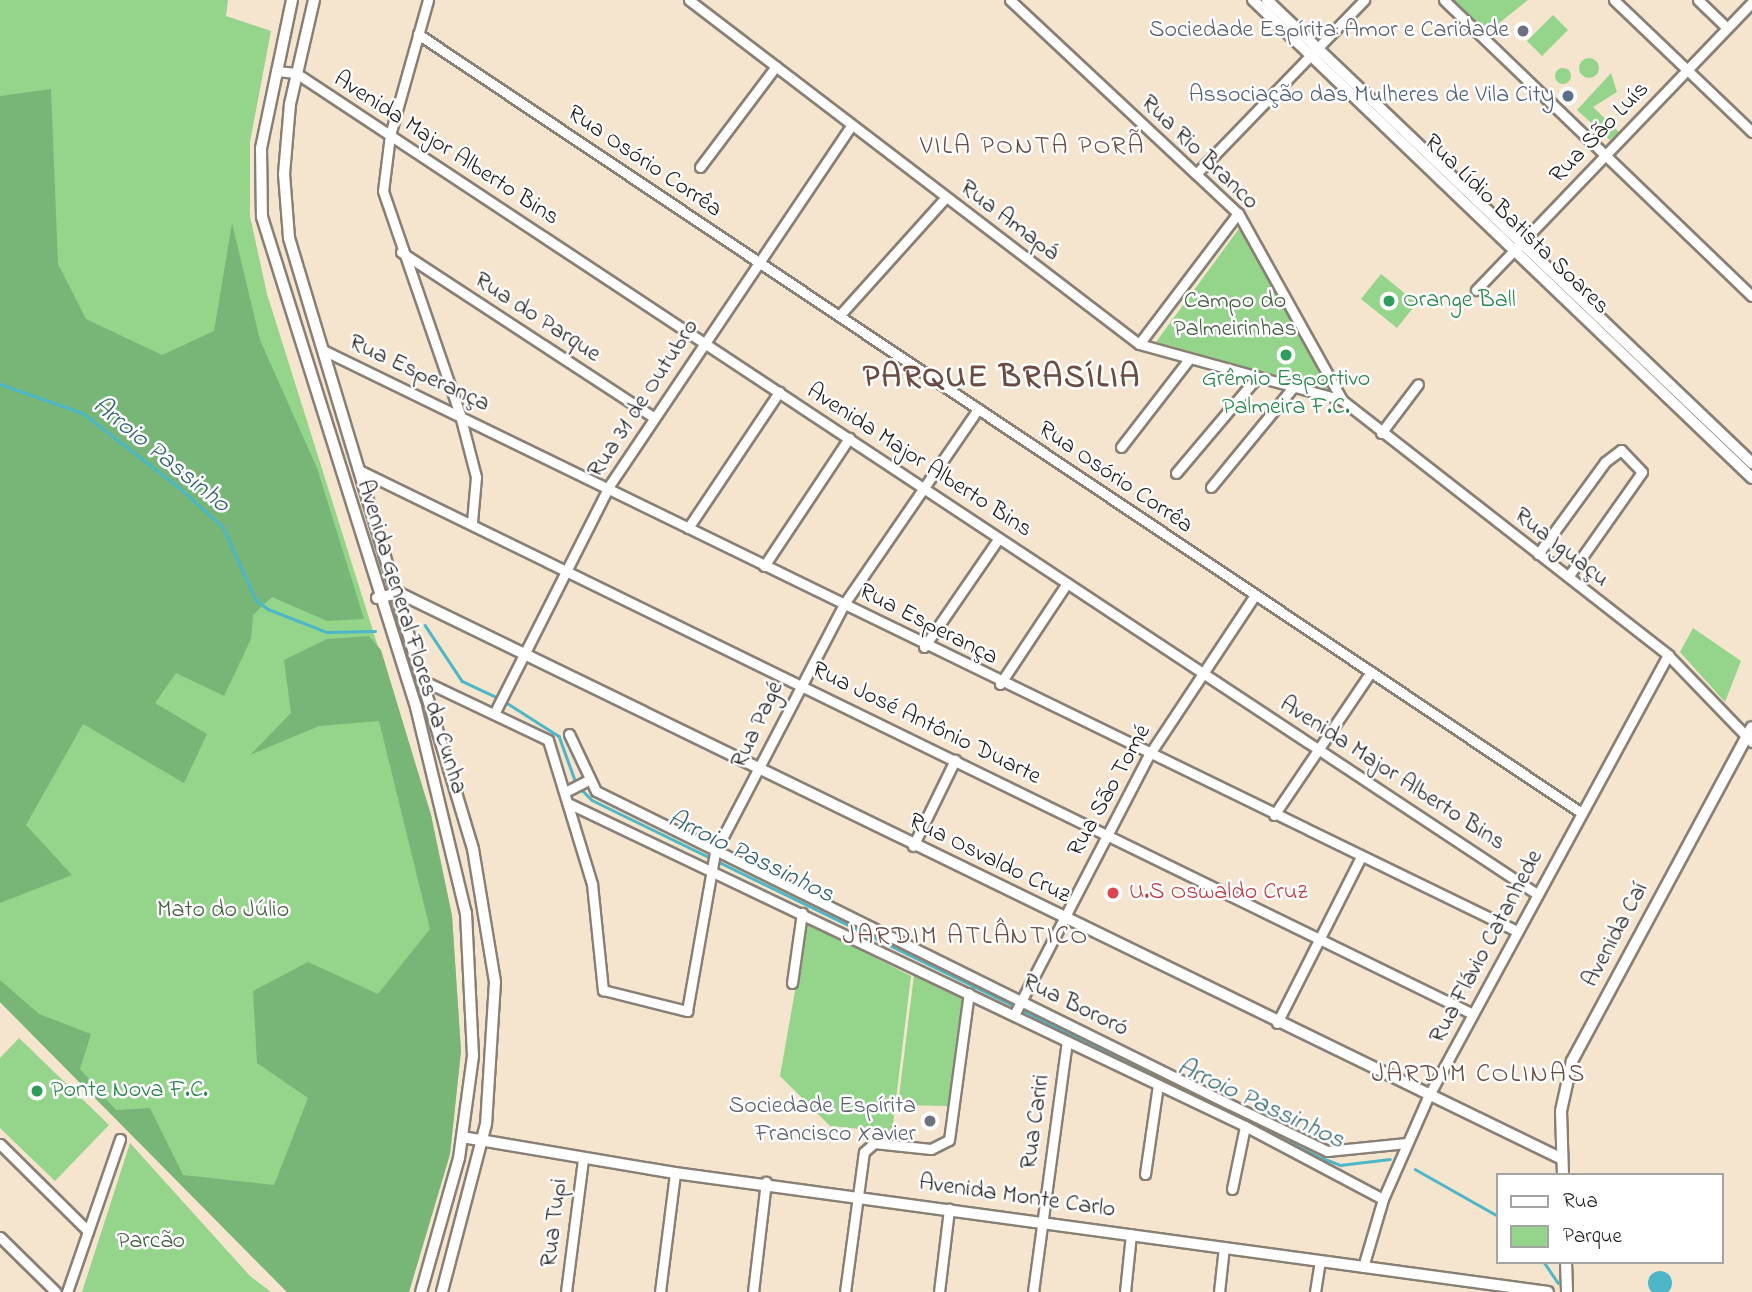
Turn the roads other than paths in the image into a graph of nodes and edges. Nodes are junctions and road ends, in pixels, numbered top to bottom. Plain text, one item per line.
1 (292, 0) edge
2 (314, 0) edge
3 (428, 0) edge
4 (689, 0) edge
5 (1010, 0) edge
6 (1254, 0) edge
7 (1364, 0) edge
8 (1444, 0) edge
9 (1614, 0) edge
10 (1698, 0) edge
11 (1267, 4) edge
12 (1751, 5) edge
13 (1727, 28) junction
14 (418, 34) junction
15 (1314, 52) junction
16 (776, 66) junction
17 (1687, 70) junction
18 (276, 71) junction
19 (296, 73) junction
20 (852, 125) junction
21 (1752, 132) edge
22 (390, 135) junction
23 (1605, 155) junction
24 (700, 167) dead end
25 (1196, 174) junction
26 (1449, 182) junction
27 (946, 197) junction
28 (1238, 213) junction
29 (1522, 242) junction
30 (1513, 251) junction
31 (401, 252) junction
32 (758, 262) junction
33 (1476, 290) dead end
34 (1571, 290) junction
35 (1752, 296) edge
36 (1563, 299) junction
37 (839, 316) junction
38 (1591, 318) junction
39 (703, 342) junction
40 (1139, 344) junction
41 (323, 350) junction
42 (1189, 359) junction
43 (1257, 377) junction
44 (1419, 384) dead end
45 (1293, 387) junction
46 (779, 392) junction
47 (1342, 400) junction
48 (978, 409) junction
49 (460, 415) junction
50 (652, 416) junction
51 (1381, 433) junction
52 (849, 438) junction
53 (1721, 441) junction
54 (1121, 447) dead end
55 (1752, 463) edge
56 (361, 471) junction
57 (1176, 473) dead end
58 (1752, 478) edge
59 (609, 486) junction
60 (1212, 487) dead end
61 (924, 488) junction
62 (472, 522) junction
63 (688, 528) junction
64 (999, 538) junction
65 (1538, 554) junction
66 (764, 566) junction
67 (566, 567) junction
68 (1567, 577) junction
69 (1067, 583) junction
70 (399, 593) junction
71 (1255, 595) junction
72 (377, 598) junction
73 (844, 604) junction
74 (924, 647) junction
75 (525, 653) junction
76 (1668, 654) junction
77 (1371, 672) junction
78 (1204, 673) junction
79 (426, 682) junction
80 (799, 683) junction
81 (1000, 684) junction
82 (416, 707) junction
83 (497, 707) junction
84 (569, 734) dead end
85 (1750, 735) edge
86 (1319, 749) junction
87 (1149, 755) junction
88 (955, 760) junction
89 (761, 768) junction
90 (577, 787) junction
91 (570, 804) junction
92 (1580, 813) junction
93 (1274, 815) junction
94 (1105, 834) junction
95 (913, 846) junction
96 (715, 853) junction
97 (1361, 857) junction
98 (710, 868) junction
99 (1537, 894) junction
100 (802, 913) junction
101 (1063, 919) junction
102 (1517, 932) junction
103 (1318, 938) junction
104 (792, 983) dead end
105 (969, 993) junction
106 (1021, 1002) junction
107 (1015, 1014) junction
108 (1473, 1014) junction
109 (1276, 1023) junction
110 (1068, 1041) junction
111 (1158, 1085) junction
112 (1428, 1097) junction
113 (1245, 1126) junction
114 (462, 1138) junction
115 (120, 1139) dead end
116 (481, 1141) junction
117 (1407, 1143) junction
118 (0, 1144) edge
119 (583, 1159) junction
120 (1562, 1159) junction
121 (675, 1173) junction
122 (1563, 1173) edge
123 (1145, 1174) dead end
124 (766, 1182) junction
125 (1231, 1189) dead end
126 (858, 1195) junction
127 (1383, 1199) junction
128 (949, 1209) junction
129 (1042, 1221) junction
130 (88, 1231) junction
131 (1131, 1234) junction
132 (0, 1237) edge
133 (1224, 1247) junction
134 (1320, 1261) junction
135 (1566, 1264) edge
136 (1363, 1267) junction
137 (56, 1292) edge
138 (67, 1292) edge
139 (421, 1292) edge
140 (442, 1292) edge
141 (566, 1292) edge
142 (660, 1292) edge
143 (753, 1292) edge
144 (845, 1292) edge
145 (939, 1292) edge
146 (1033, 1292) edge
147 (1125, 1292) edge
148 (1219, 1292) edge
149 (1315, 1292) edge
150 (1548, 1292) edge
151 (1567, 1292) edge

1 - 18 main road, Avenida General Flores da Cunha
2 - 19 main road, Avenida General Flores da Cunha
3 - 14 street
4 - 16 street, Rua Amapá
5 - 25 street, Rua Rio Branco
6 - 11 main road, Rua Lídio Batista Soares
7 - 15 street
8 - 23 street
9 - 17 street
10 - 13 street
11 - 15 main road, Rua Lídio Batista Soares
12 - 13 street, Rua São Luís
13 - 17 street, Rua São Luís
14 - 22 street
14 - 32 street, Rua Osório Corrêa
15 - 25 street
15 - 26 main road, Rua Lídio Batista Soares
16 - 20 street, Rua Amapá
16 - 24 street
17 - 21 street
17 - 23 street, Rua São Luís
18 - 19 street, Avenida Major Alberto Bins
18 - 72 main road, Avenida General Flores da Cunha
19 - 22 street, Avenida Major Alberto Bins
19 - 41 main road, Avenida General Flores da Cunha
20 - 27 street, Rua Amapá
20 - 32 street, Rua 31 de Outubro
22 - 31 street
22 - 39 street, Avenida Major Alberto Bins
23 - 29 street, Rua São Luís
23 - 35 street
25 - 28 street, Rua Rio Branco
26 - 29 main road, Rua Lídio Batista Soares
26 - 30 main road, Rua Lídio Batista Soares
27 - 37 street
27 - 40 street, Rua Amapá
28 - 40 street
28 - 47 street, Rua Rio Branco
29 - 30 street, Rua São Luís
29 - 34 main road, Rua Lídio Batista Soares
30 - 33 street, Rua São Luís
30 - 36 main road, Rua Lídio Batista Soares
31 - 49 street
31 - 50 street, Rua do Parque
32 - 37 street, Rua Osório Corrêa
32 - 39 street, Rua 31 de Outubro
34 - 36 main road
34 - 38 main road, Rua Lídio Batista Soares
36 - 38 main road, Rua Lídio Batista Soares
37 - 48 street, Rua Osório Corrêa
38 - 53 main road, Rua Lídio Batista Soares
39 - 46 street, Avenida Major Alberto Bins
39 - 50 street, Rua 31 de Outubro
40 - 42 street, Rua Amapá
41 - 49 street, Rua Esperança
41 - 56 main road, Avenida General Flores da Cunha
42 - 43 street, Rua Amapá
42 - 54 street
43 - 45 street, Rua Amapá
43 - 57 street
44 - 51 street
45 - 47 street, Rua Amapá
45 - 60 street
46 - 52 street, Avenida Major Alberto Bins
46 - 63 street
47 - 51 street, Rua Iguaçu
48 - 61 street, Rua Pagé
48 - 71 street, Rua Osório Corrêa
49 - 59 street, Rua Esperança
49 - 62 street
50 - 59 street, Rua 31 de Outubro
51 - 65 street, Rua Iguaçu
52 - 61 street, Avenida Major Alberto Bins
52 - 66 street
53 - 55 main road, Rua Lídio Batista Soares
53 - 58 main road, Rua Lídio Batista Soares
56 - 62 street, Rua José Antônio Duarte
56 - 70 main road, Avenida General Flores da Cunha
59 - 63 street, Rua Esperança
59 - 67 street, Rua 31 de Outubro
61 - 64 street, Avenida Major Alberto Bins
61 - 73 street, Rua Pagé
62 - 67 street, Rua José Antônio Duarte
63 - 66 street, Rua Esperança
64 - 69 street, Avenida Major Alberto Bins
64 - 74 street
65 - 68 street, Rua Iguaçu
65 - 68 street
66 - 73 street, Rua Esperança
67 - 75 street, Rua 31 de Outubro
67 - 80 street, Rua José Antônio Duarte
68 - 76 street, Rua Iguaçu
69 - 78 street, Avenida Major Alberto Bins
69 - 81 street
70 - 72 main road
70 - 75 main road, Rua Osvaldo Cruz
70 - 79 main road, Avenida General Flores da Cunha
71 - 77 street, Rua Osório Corrêa
71 - 78 street, Rua São Tomé
72 - 82 main road, Avenida General Flores da Cunha
73 - 74 street, Rua Esperança
73 - 80 street, Rua Pagé
74 - 81 street, Rua Esperança
75 - 83 street, Rua 31 de Outubro
75 - 89 main road, Rua Osvaldo Cruz
76 - 85 street, Rua Iguaçu
76 - 92 street, Rua Flávio Catanhede
77 - 86 street
77 - 92 street, Rua Osório Corrêa
78 - 86 street, Avenida Major Alberto Bins
78 - 87 street, Rua São Tomé
79 - 82 main road
79 - 83 street
79 - 116 main road, Avenida General Flores da Cunha
80 - 88 street, Rua José Antônio Duarte
80 - 89 street, Rua Pagé
81 - 87 street, Rua Esperança
82 - 114 main road, Avenida General Flores da Cunha
83 - 90 street
84 - 90 street
85 - 120 main road, Avenida Caí
86 - 93 street
86 - 99 street, Avenida Major Alberto Bins
87 - 93 street, Rua Esperança
87 - 94 street, Rua São Tomé
88 - 94 street, Rua José Antônio Duarte
88 - 95 street
89 - 95 main road, Rua Osvaldo Cruz
89 - 96 street, Rua Pagé
90 - 91 street
90 - 96 street, Rua Bororó
91 - 98 street
91 - 98 street, Rua Pagé
92 - 99 street, Rua Flávio Catanhede
93 - 97 street, Rua Esperança
94 - 101 street, Rua São Tomé
94 - 103 street, Rua José Antônio Duarte
95 - 101 main road, Rua Osvaldo Cruz
96 - 98 street, Rua Pagé
96 - 106 street, Rua Bororó
97 - 102 street, Rua Esperança
97 - 103 street
98 - 100 street
99 - 102 street, Rua Flávio Catanhede
100 - 104 street
100 - 105 street
101 - 106 street, Rua São Tomé
101 - 109 main road, Rua Osvaldo Cruz
102 - 108 street, Rua Flávio Catanhede
103 - 108 street, Rua José Antônio Duarte
103 - 109 street
105 - 107 street
105 - 126 street
106 - 107 street, Rua São Tomé
106 - 117 street, Rua Bororó
107 - 110 street
108 - 112 street, Rua Flávio Catanhede
109 - 112 main road, Rua Osvaldo Cruz
110 - 111 street
110 - 129 street, Rua Cariri
111 - 113 street
111 - 123 street
112 - 117 street, Rua Flávio Catanhede
112 - 120 main road, Rua Osvaldo Cruz
113 - 125 street
113 - 127 street
114 - 116 main road, Avenida Monte Carlo
114 - 139 main road, Avenida General Flores da Cunha
115 - 130 street
116 - 119 main road, Avenida Monte Carlo
116 - 140 main road, Avenida General Flores da Cunha
117 - 127 street, Rua Flávio Catanhede
118 - 130 street
119 - 121 main road, Avenida Monte Carlo
119 - 141 street, Rua Tupi
120 - 122 main road, Avenida Caí
121 - 124 main road, Avenida Monte Carlo
121 - 142 street
124 - 126 main road, Avenida Monte Carlo
124 - 143 street
126 - 128 main road, Avenida Monte Carlo
126 - 144 street
127 - 136 street, Rua Flávio Catanhede
128 - 129 main road, Avenida Monte Carlo
128 - 145 street
129 - 131 main road, Avenida Monte Carlo
129 - 146 street, Rua Cariri
130 - 138 street
131 - 133 main road, Avenida Monte Carlo
131 - 147 street
132 - 137 street
133 - 134 main road, Avenida Monte Carlo
133 - 148 street
134 - 136 main road, Avenida Monte Carlo
134 - 149 street
135 - 151 main road
136 - 150 main road, Avenida Monte Carlo

